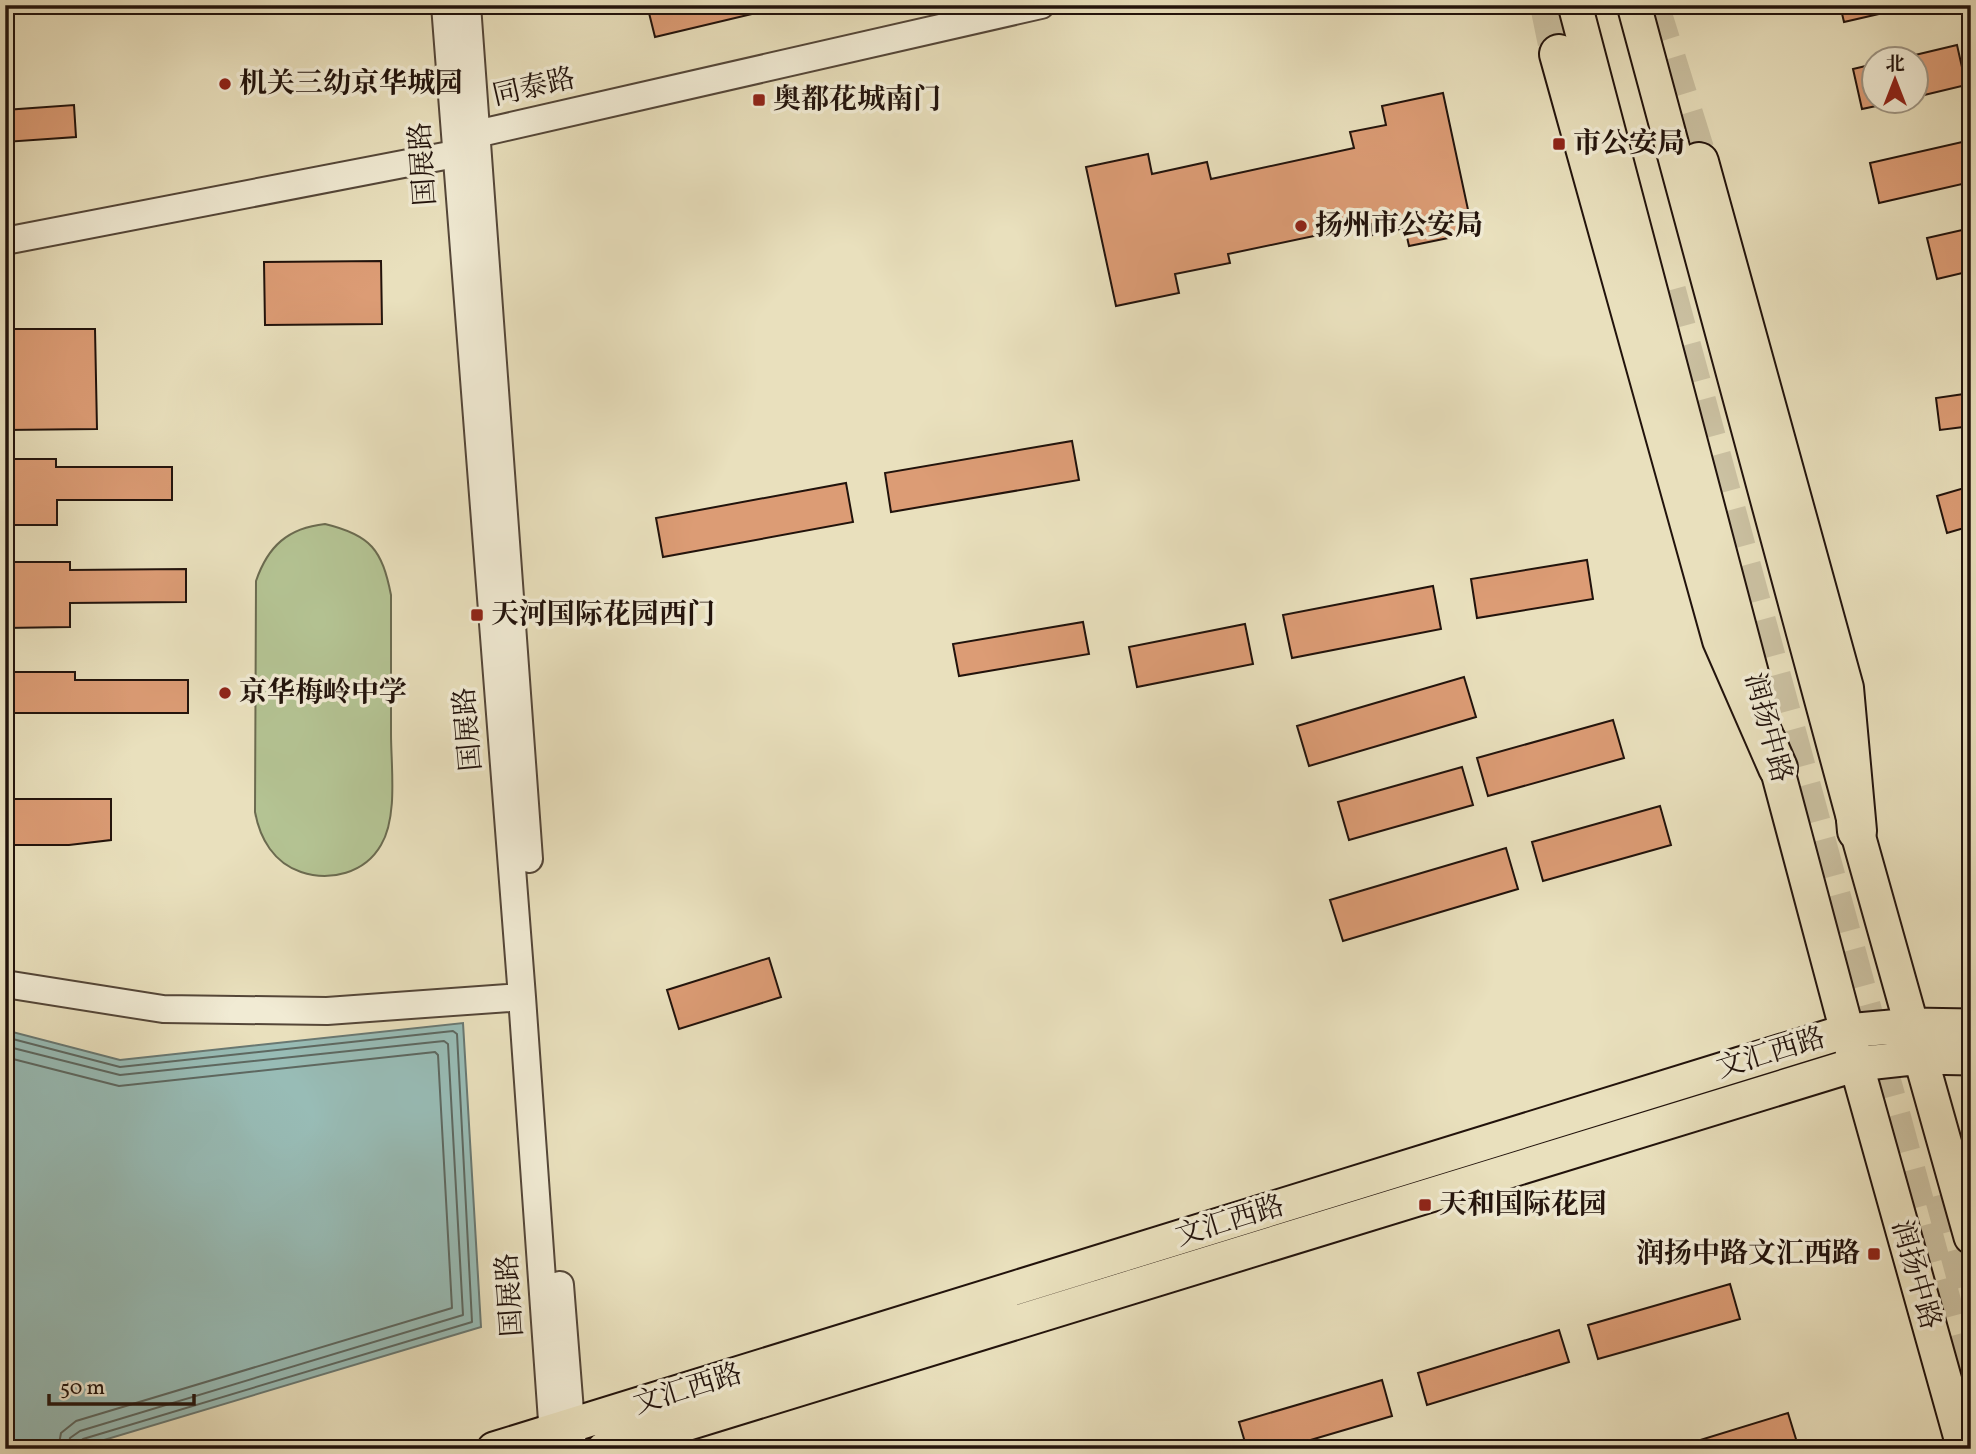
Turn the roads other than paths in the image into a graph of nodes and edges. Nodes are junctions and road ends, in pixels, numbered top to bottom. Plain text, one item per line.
1 (445, 5) edge
2 (467, 5) edge
3 (1041, 5) edge
4 (1575, 5) edge
5 (1633, 5) edge
6 (1559, 54) tunnel mouth
7 (476, 134) junction
8 (455, 154) junction
9 (1699, 162) tunnel mouth
10 (5, 241) edge
11 (1778, 768) junction
12 (1857, 831) junction
13 (5, 984) edge
14 (522, 997) junction
15 (1913, 1025) junction
16 (1971, 1026) edge
17 (1847, 1031) junction
18 (1921, 1057) junction
19 (1971, 1058) edge
20 (1857, 1064) junction
21 (1971, 1237) edge
22 (562, 1439) edge
23 (494, 1449) edge
24 (604, 1449) edge
25 (1964, 1449) edge

1 - 8 street, 国展路
2 - 7 street, 国展路
3 - 7 street, 同泰路
4 - 11 main road, 润扬中路
5 - 12 main road
6 - 11 highway
7 - 8 street, 同泰路
7 - 22 street, 国展路
8 - 10 street
8 - 14 street, 国展路
9 - 12 highway
11 - 17 main road, 润扬中路
12 - 15 main road
13 - 14 street
14 - 22 street, 国展路
15 - 16 main road, 文汇西路
15 - 17 main road, 文汇西路
15 - 18 main road
17 - 20 main road, 润扬中路
17 - 22 main road, 文汇西路
18 - 19 main road, 文汇西路
18 - 20 main road, 文汇西路
18 - 21 main road
20 - 24 main road, 文汇西路
20 - 25 main road, 润扬中路
22 - 23 main road, 文汇西路

